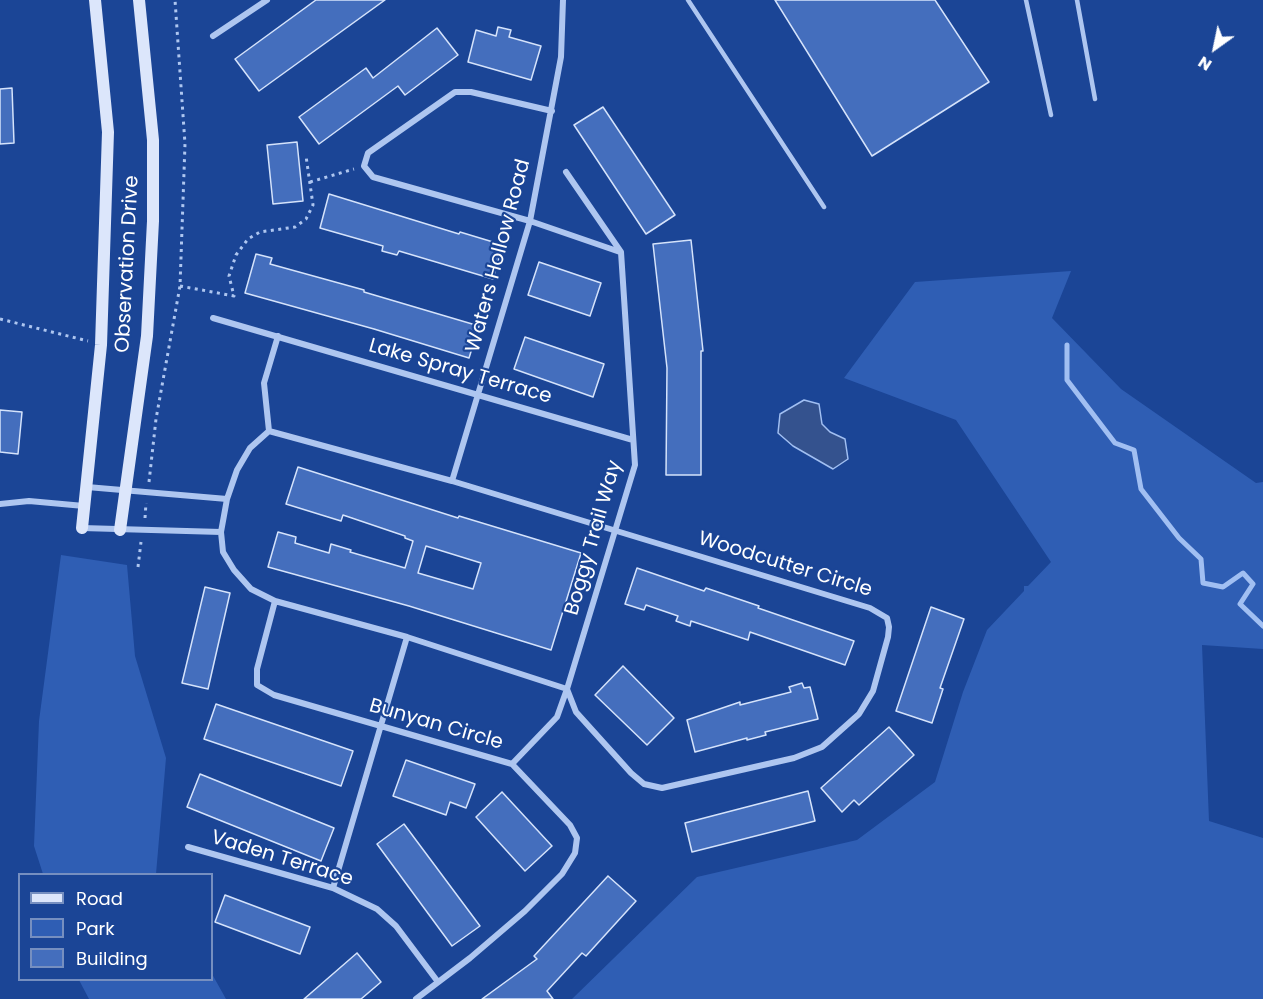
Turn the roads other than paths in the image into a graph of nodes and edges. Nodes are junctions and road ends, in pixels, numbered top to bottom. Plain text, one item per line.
1 (95, 0) edge
2 (138, 0) edge
3 (267, 0) edge
4 (563, 0) edge
5 (688, 0) edge
6 (1026, 0) edge
7 (1077, 0) edge
8 (213, 36) dead end
9 (1095, 99) dead end
10 (552, 111) junction
11 (1051, 115) dead end
12 (566, 172) dead end
13 (824, 207) dead end
14 (530, 221) junction
15 (621, 252) junction
16 (213, 318) dead end
17 (278, 336) junction
18 (479, 394) junction
19 (269, 431) junction
20 (633, 440) junction
21 (452, 481) junction
22 (87, 487) junction
23 (124, 492) junction
24 (227, 499) junction
25 (0, 504) edge
26 (85, 506) junction
27 (82, 528) joint
28 (120, 530) junction
29 (616, 530) junction
30 (221, 532) junction
31 (275, 601) junction
32 (407, 637) junction
33 (567, 689) junction
34 (380, 727) junction
35 (512, 764) junction
36 (188, 847) dead end
37 (333, 888) junction
38 (438, 982) junction
39 (416, 999) edge

1 - 22 street, Observation Drive
2 - 23 street, Observation Drive
3 - 8 street
4 - 10 street, Waters Hollow Road
5 - 13 lane
6 - 11 lane
7 - 9 lane
10 - 14 street, Waters Hollow Road
10 - 14 street
12 - 15 street
14 - 15 street
14 - 18 street, Waters Hollow Road
15 - 20 street, Boggy Trail Way
16 - 17 street, Lake Spray Terrace
17 - 18 street, Lake Spray Terrace
17 - 19 street
18 - 20 street, Lake Spray Terrace
18 - 21 street, Waters Hollow Road
19 - 21 street, Woodcutter Circle
19 - 24 street
20 - 29 street, Boggy Trail Way
21 - 29 street, Woodcutter Circle
22 - 23 street
22 - 26 street, Observation Drive
23 - 24 street
23 - 28 street, Observation Drive
24 - 30 street
25 - 26 street
26 - 27 street, Observation Drive
27 - 28 street
28 - 30 street
29 - 33 street, Boggy Trail Way
29 - 33 street, Woodcutter Circle
30 - 31 street
31 - 32 street
31 - 34 street, Bunyan Circle
32 - 33 street
32 - 34 street
33 - 35 street, Boggy Trail Way
34 - 35 street, Bunyan Circle
34 - 37 street
35 - 38 street, Bunyan Circle
36 - 37 street, Vaden Terrace
37 - 38 street, Vaden Terrace
38 - 39 street, Bunyan Circle

